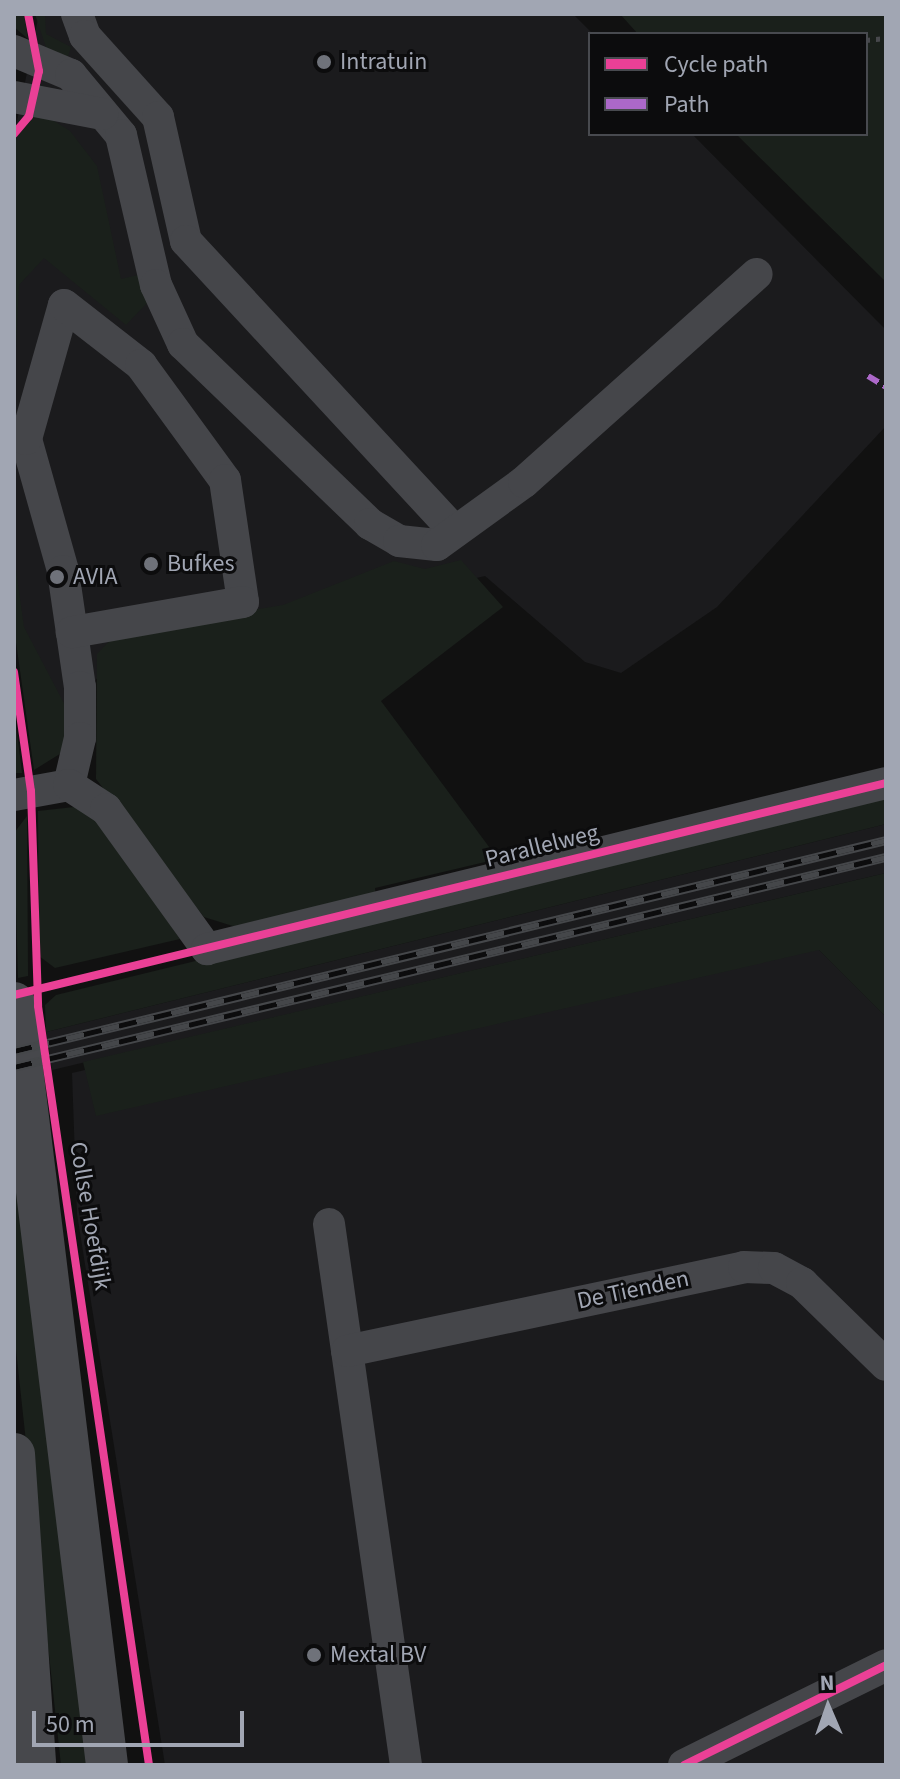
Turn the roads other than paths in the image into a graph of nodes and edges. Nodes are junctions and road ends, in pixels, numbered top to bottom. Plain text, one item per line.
1 (77, 14) edge
2 (14, 51) edge
3 (14, 97) edge
4 (102, 114) junction
5 (757, 274) dead end
6 (20, 438) edge
7 (455, 531) junction
8 (72, 632) junction
9 (886, 783) edge
10 (69, 785) junction
11 (14, 795) edge
12 (14, 1003) edge
13 (329, 1224) dead end
14 (347, 1351) junction
15 (886, 1365) edge
16 (14, 1454) edge
17 (886, 1665) edge
18 (37, 1717) junction
19 (35, 1765) edge
20 (49, 1765) edge
21 (107, 1765) edge
22 (406, 1765) edge
23 (684, 1765) edge

1 - 7 street
2 - 4 street
3 - 4 street
4 - 7 street
5 - 7 street
6 - 8 street
6 - 8 street
8 - 10 street
9 - 10 street, Parallelweg
10 - 11 street
12 - 21 main road, Collse Hoefdijk
13 - 14 street
14 - 15 street, De Tienden
14 - 22 street
16 - 18 main road
17 - 23 street
18 - 19 main road
18 - 20 main road

